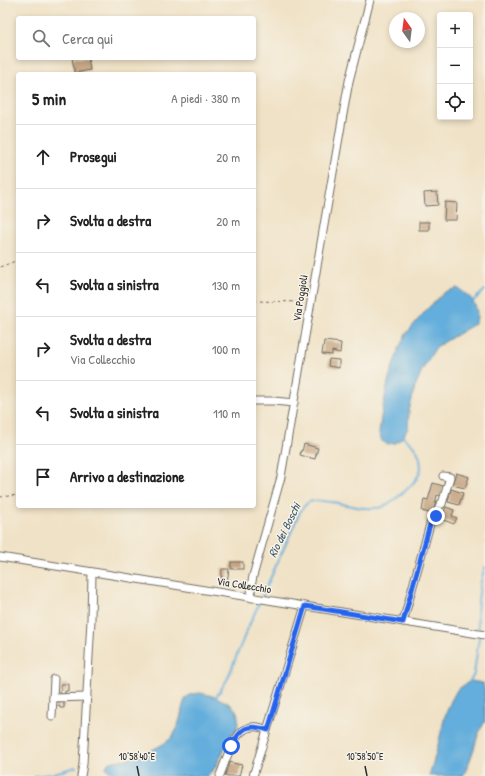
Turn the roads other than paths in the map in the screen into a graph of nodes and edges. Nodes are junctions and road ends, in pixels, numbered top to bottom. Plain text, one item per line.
1 (370, 0) edge
2 (256, 402) edge
3 (294, 403) junction
4 (443, 476) dead end
5 (0, 557) edge
6 (92, 572) junction
7 (252, 598) junction
8 (305, 606) junction
9 (403, 622) junction
10 (485, 635) edge
11 (54, 679) dead end
12 (87, 697) junction
13 (53, 698) junction
14 (52, 716) dead end
15 (268, 730) junction
16 (220, 775) edge
17 (81, 776) edge
18 (253, 776) edge

1 - 3 street, Via Poggioli
2 - 3 street
3 - 7 street, Via Poggioli
4 - 9 street
5 - 6 street, Via Collecchio
6 - 7 street, Via Collecchio
6 - 12 street
7 - 8 street, Via Collecchio
8 - 9 street, Via Collecchio
8 - 15 street
9 - 10 street, Via Collecchio
11 - 13 street
12 - 13 street
12 - 17 street
13 - 14 street
15 - 16 street
15 - 18 street

